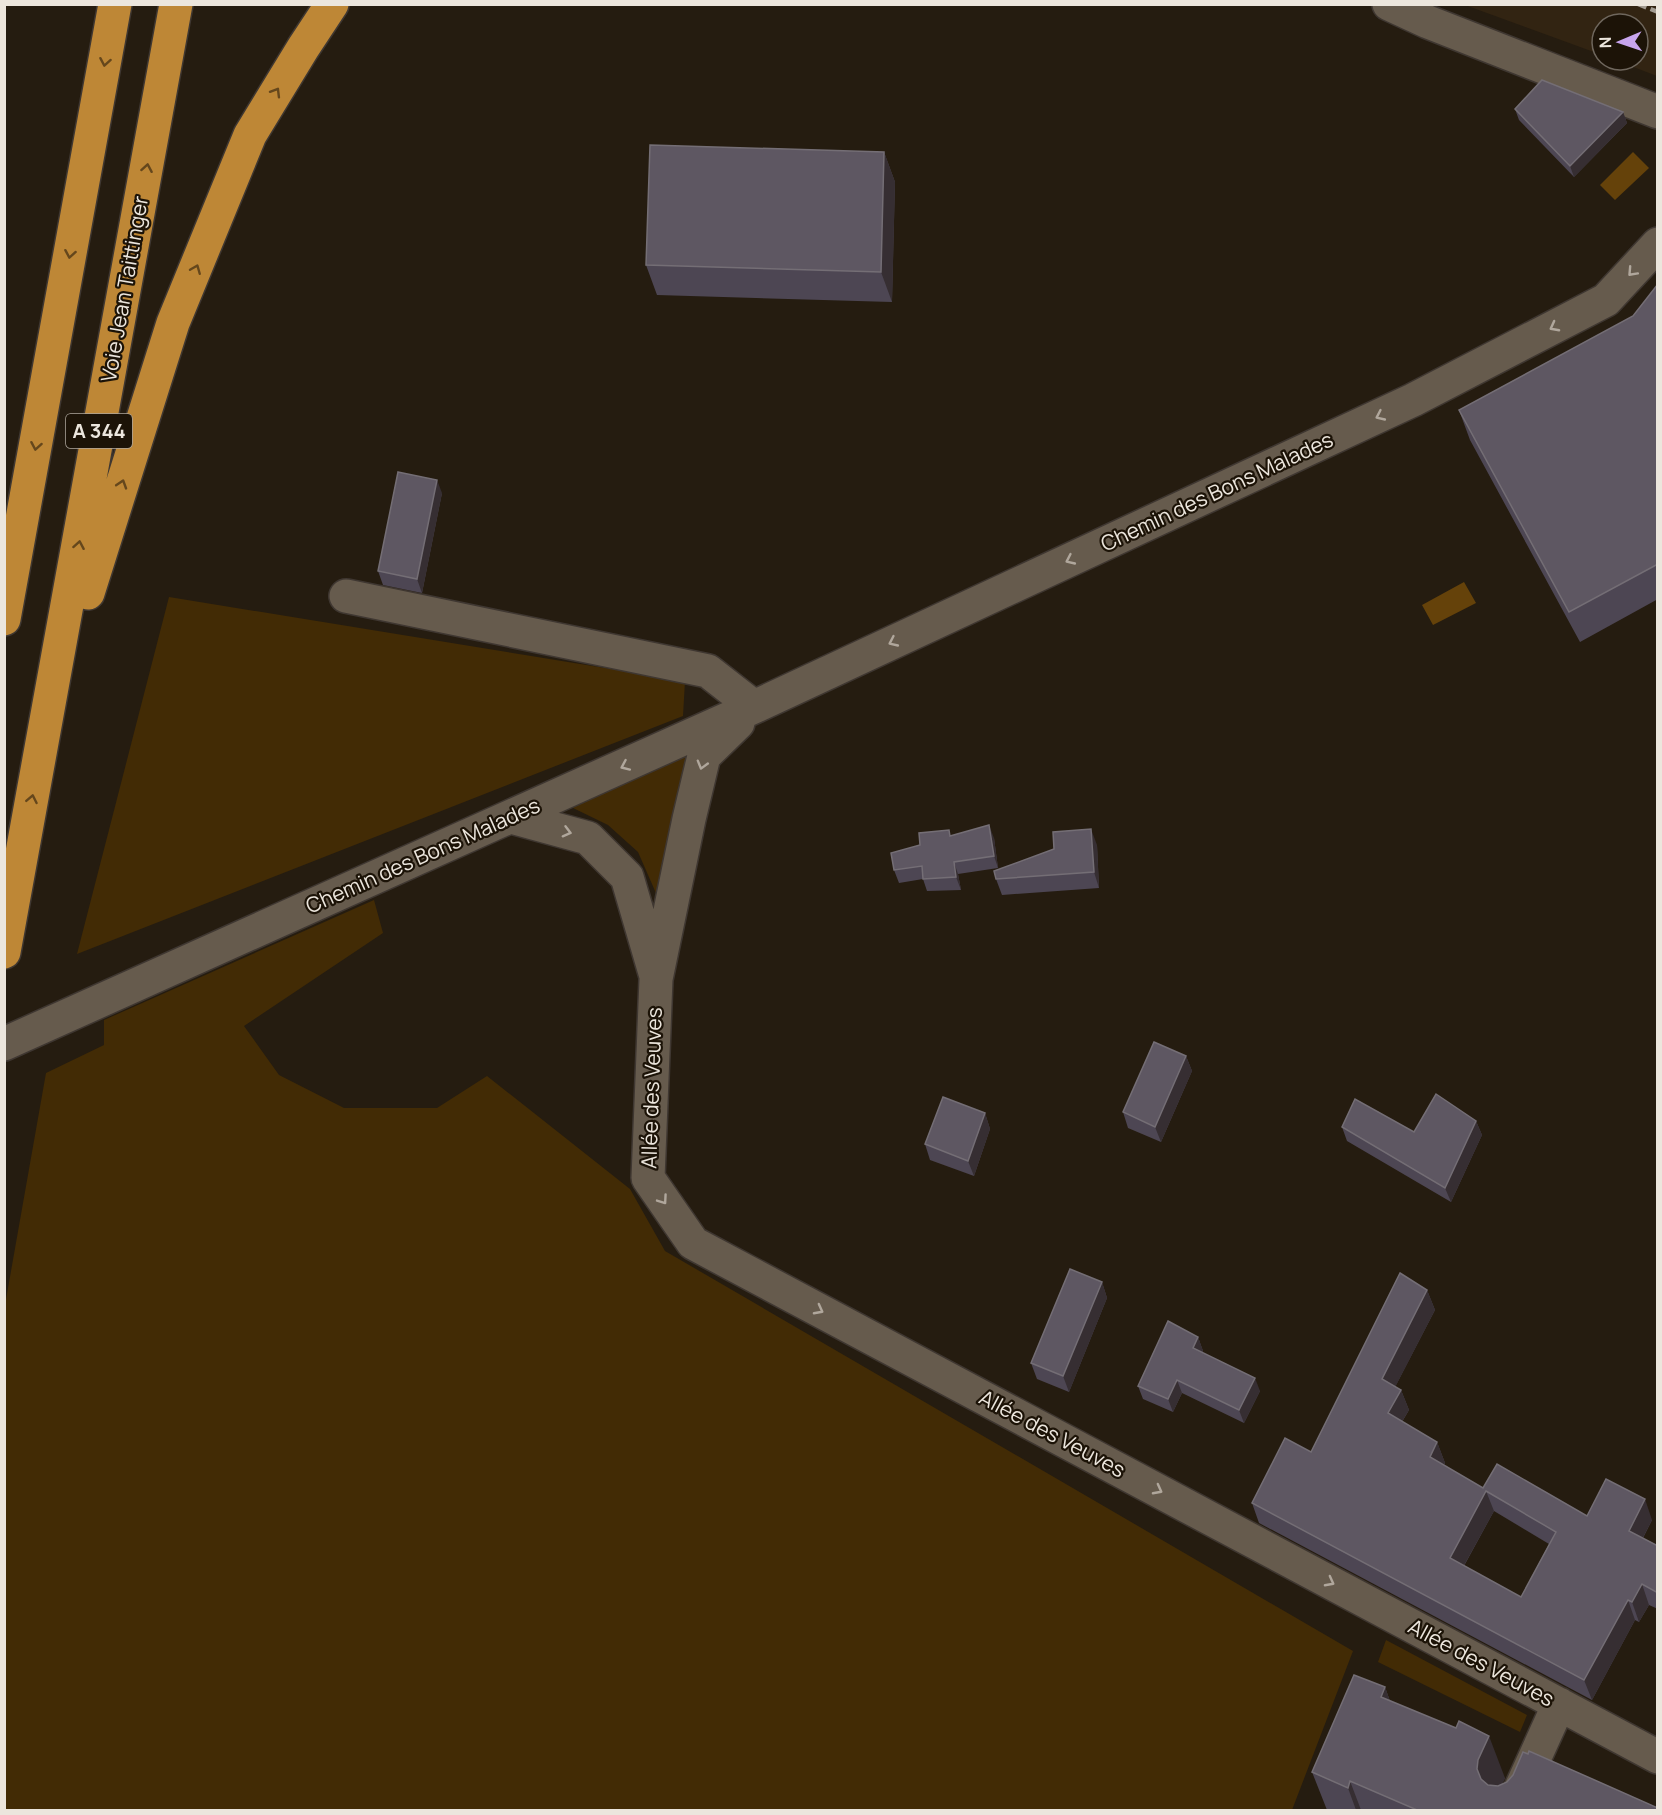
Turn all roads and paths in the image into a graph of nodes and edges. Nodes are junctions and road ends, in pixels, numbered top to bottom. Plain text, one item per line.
1 (115, 4) edge
2 (176, 4) edge
3 (332, 4) edge
4 (1389, 4) edge
5 (1658, 112) edge
6 (1658, 244) edge
7 (346, 596) dead end
8 (4, 619) edge
9 (754, 707) junction
10 (47, 719) junction
11 (511, 818) junction
12 (4, 952) edge
13 (656, 979) junction
14 (4, 1044) edge
15 (1559, 1704) junction
16 (1658, 1757) edge
17 (1511, 1810) edge

1 -> 8 highway, A 344
10 -> 2 highway, Voie Jean Taittinger / A 344
10 -> 3 highway
4 - 5 street
6 -> 9 street, Chemin des Bons Malades
7 - 9 street
9 -> 11 street, Chemin des Bons Malades
9 -> 13 street, Chemin des Bons Malades
12 -> 10 highway, Voie Jean Taittinger / A 344
11 -> 13 street
11 - 14 street, Chemin des Bons Malades
13 -> 15 street, Allée des Veuves
15 - 16 street, Allée des Veuves
15 - 17 street

